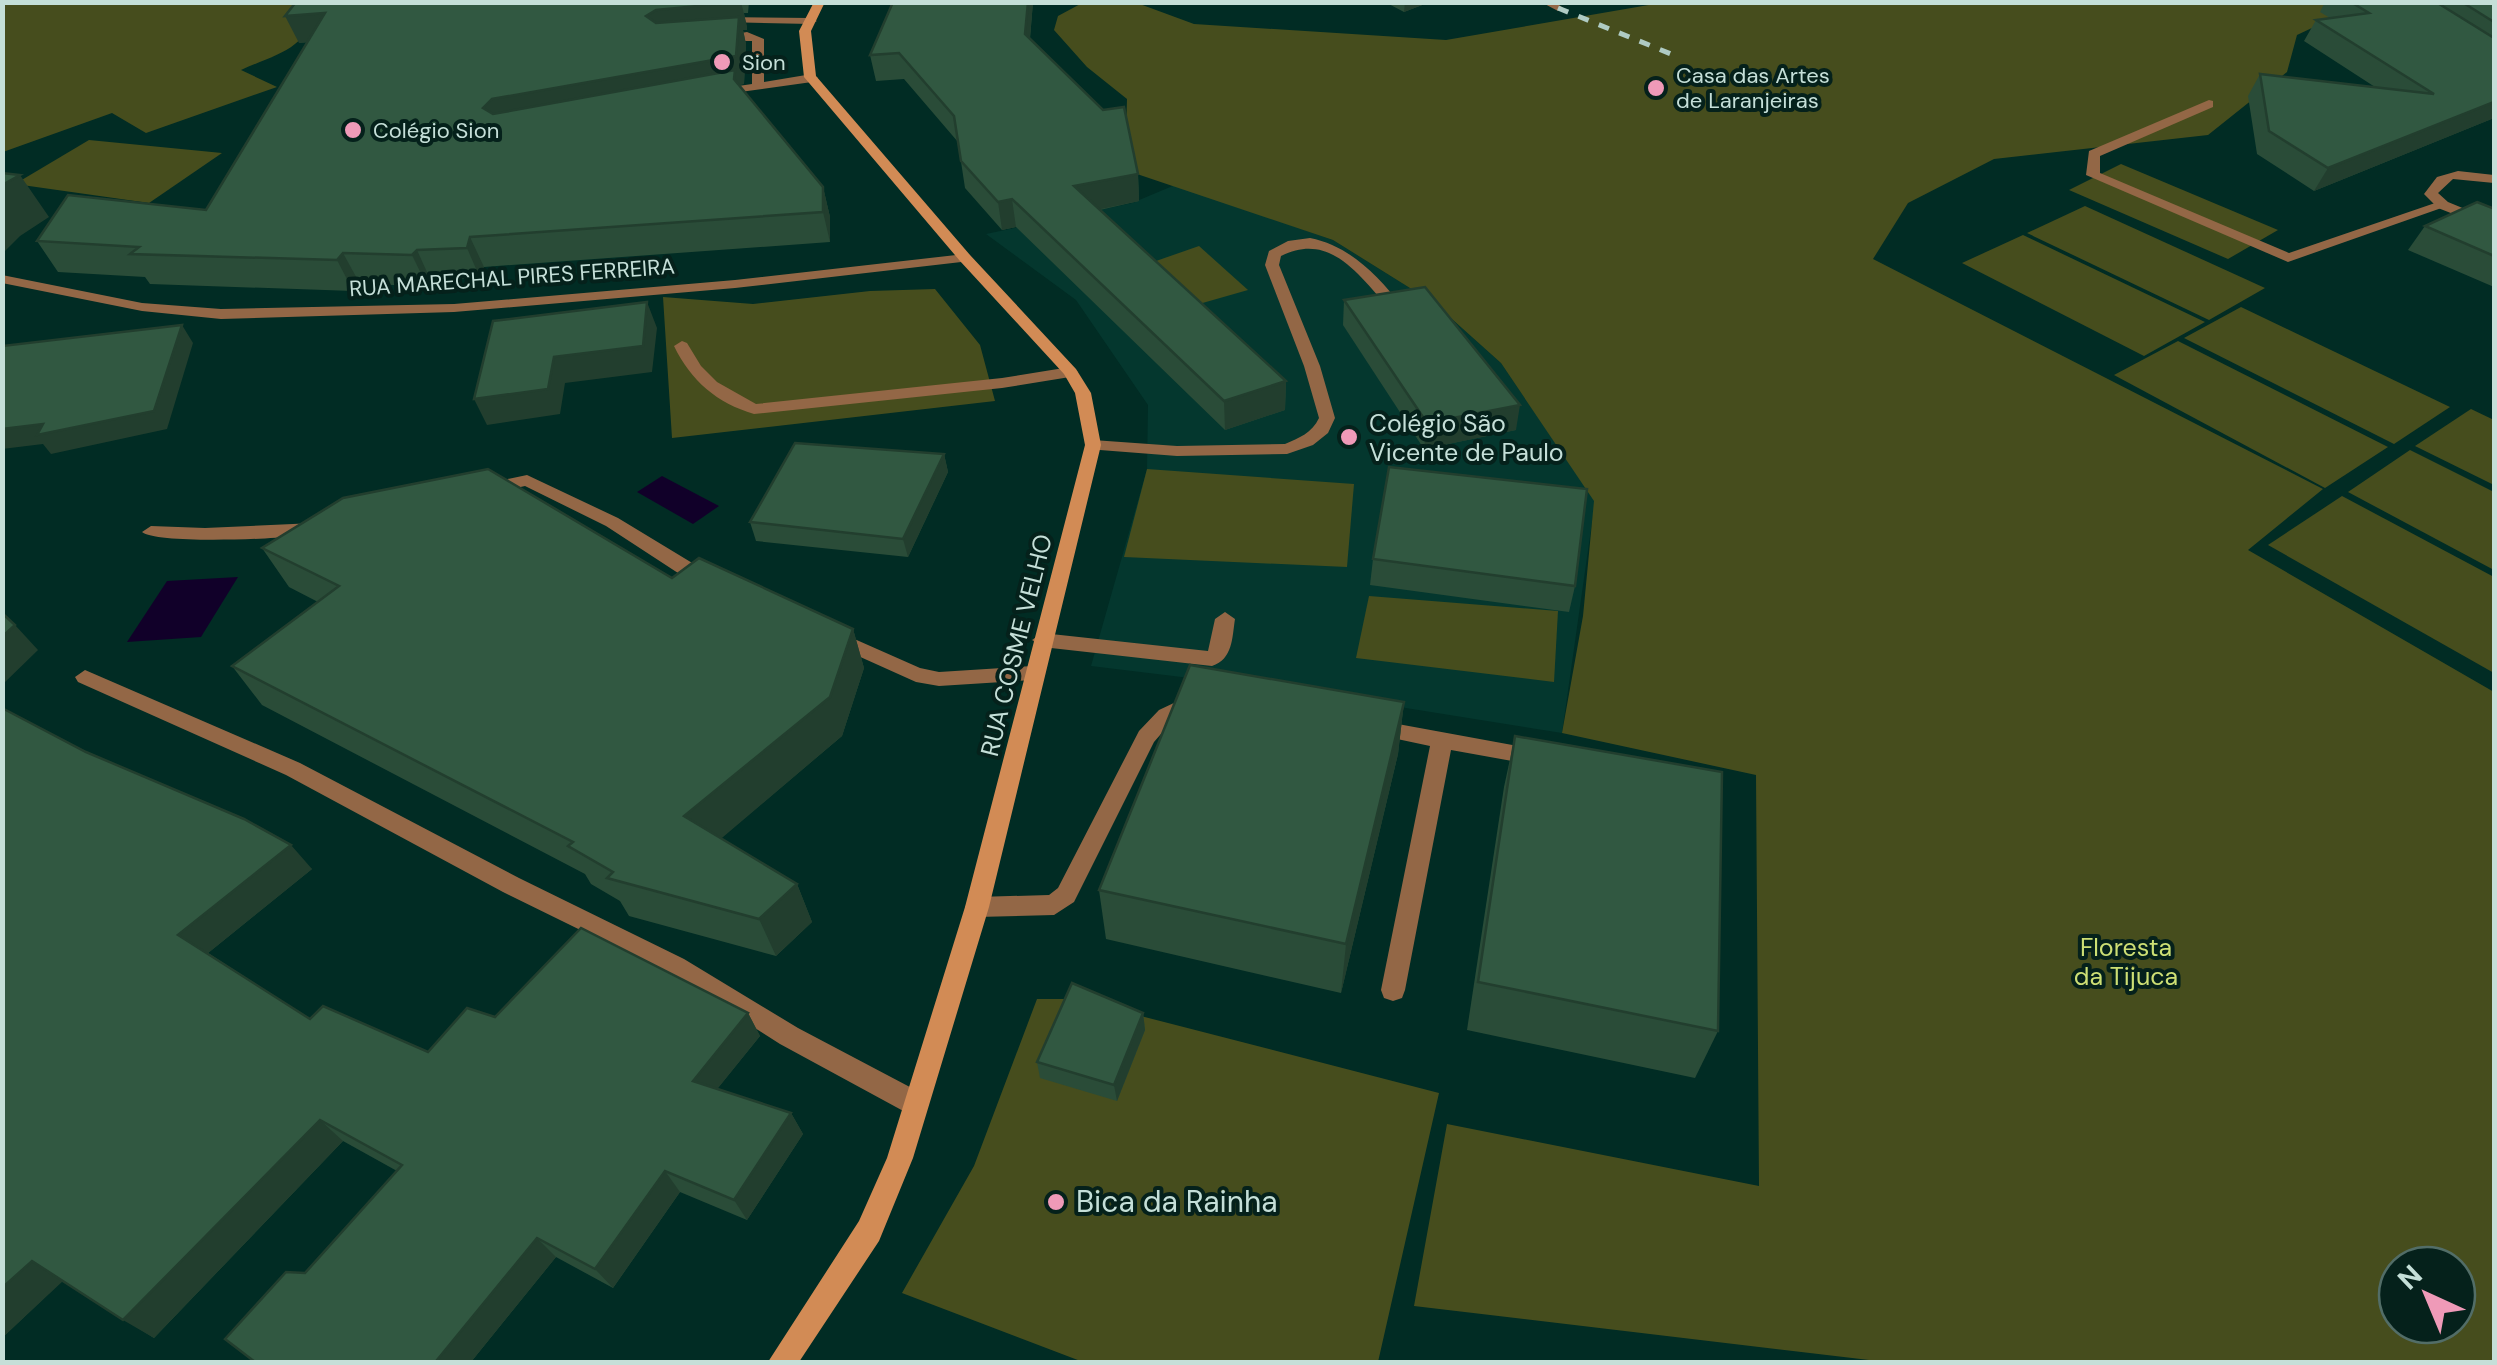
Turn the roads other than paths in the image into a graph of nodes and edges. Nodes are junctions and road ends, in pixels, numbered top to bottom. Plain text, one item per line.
1 (703, 18) edge
2 (812, 18) edge
3 (770, 36) junction
4 (698, 40) edge
5 (812, 78) junction
6 (758, 86) junction
7 (698, 96) edge
8 (2208, 104) dead end
9 (2494, 179) edge
10 (2443, 205) junction
11 (2494, 226) edge
12 (965, 258) junction
13 (2, 279) edge
14 (1395, 306) edge
15 (682, 346) dead end
16 (1070, 372) junction
17 (1093, 446) junction
18 (478, 491) edge
19 (337, 528) edge
20 (151, 532) dead end
21 (726, 584) edge
22 (1225, 619) dead end
23 (820, 630) edge
24 (1042, 640) junction
25 (1033, 674) junction
26 (85, 677) dead end
27 (1220, 701) edge
28 (1350, 723) edge
29 (1442, 740) junction
30 (1551, 760) edge
31 (977, 907) junction
32 (1393, 990) dead end
33 (916, 1104) junction
34 (782, 1362) edge

1 - 2 street
2 - 3 street
2 - 5 main road
3 - 4 street
3 - 6 street
5 - 6 street
5 - 12 main road, RUA COSME VELHO
6 - 7 street
8 - 10 street
9 - 10 street
10 - 11 street
12 - 13 street, RUA MARECHAL PIRES FERREIRA
12 - 16 main road, RUA COSME VELHO
14 - 17 street
15 - 16 street
16 - 17 main road, RUA COSME VELHO
17 - 24 main road, RUA COSME VELHO
18 - 21 street
19 - 20 street
22 - 24 street
23 - 25 street
24 - 25 main road, RUA COSME VELHO
25 - 31 main road, RUA COSME VELHO
26 - 33 street
27 - 31 street
28 - 29 street
29 - 30 street
29 - 32 street
31 - 33 main road, RUA COSME VELHO
33 - 34 main road, RUA COSME VELHO

